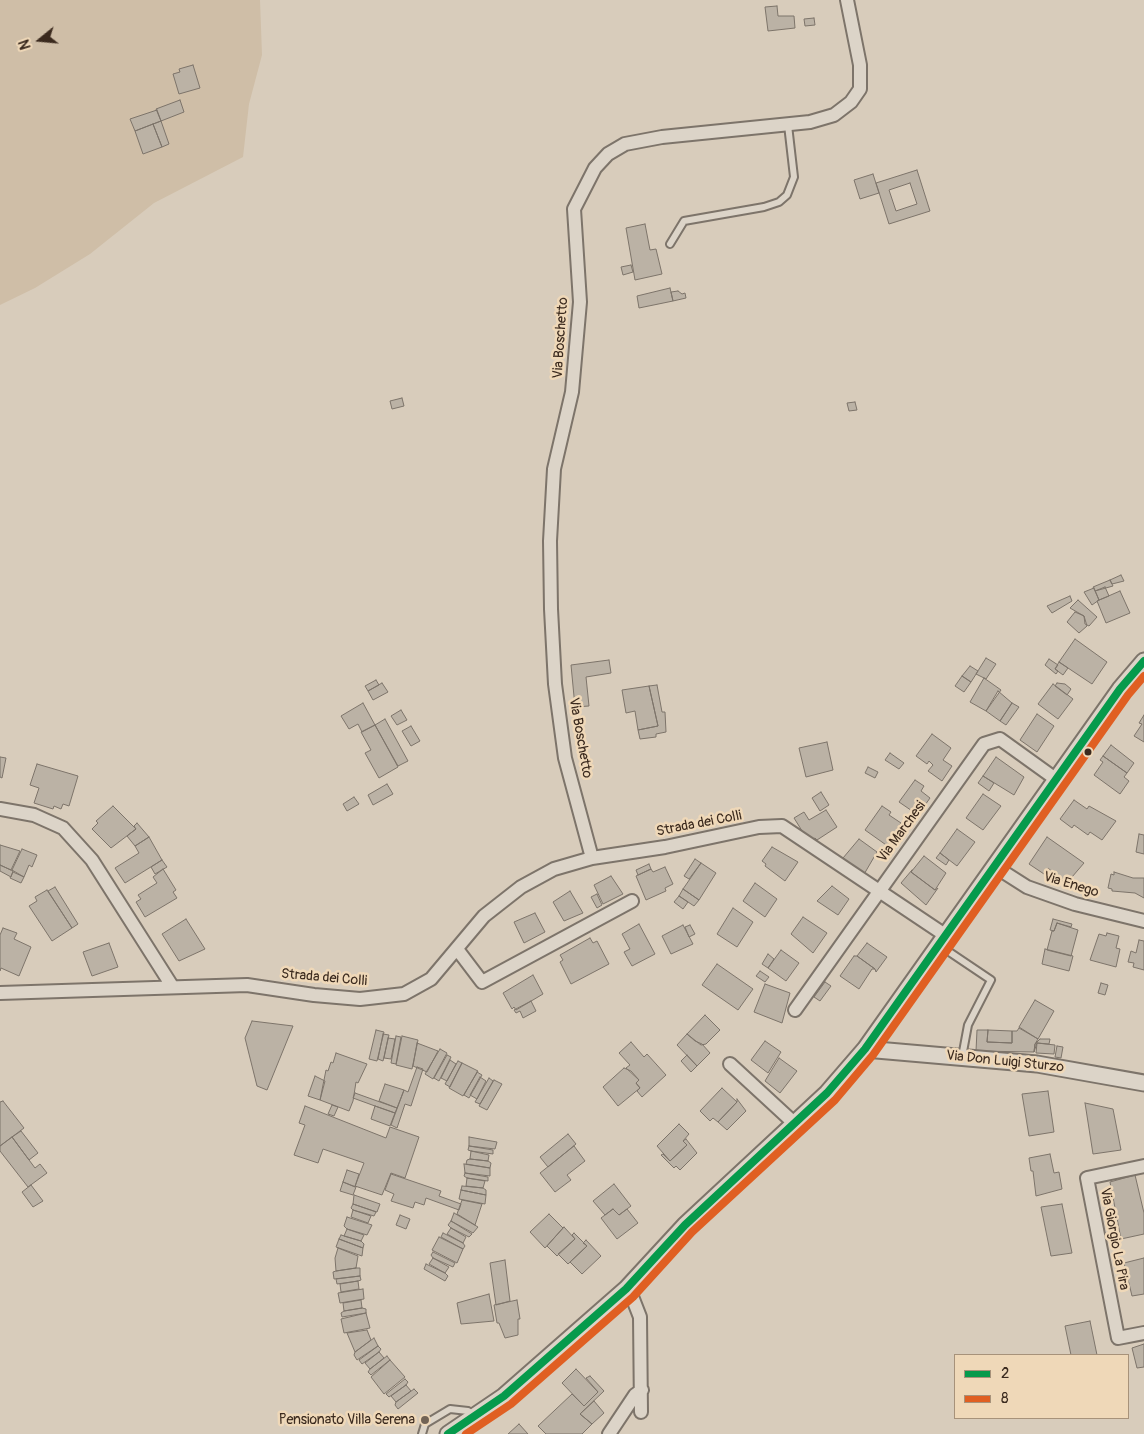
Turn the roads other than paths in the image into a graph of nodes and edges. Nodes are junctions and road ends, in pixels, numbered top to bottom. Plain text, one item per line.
1 (846, 0) edge
2 (788, 125) junction
3 (670, 244) dead end
4 (1141, 670) edge
5 (1057, 780) junction
6 (0, 809) edge
7 (592, 858) junction
8 (994, 866) junction
9 (878, 890) junction
10 (632, 902) dead end
11 (1144, 921) edge
12 (942, 940) junction
13 (457, 949) junction
14 (172, 986) junction
15 (0, 993) edge
16 (795, 1010) dead end
17 (865, 1049) junction
18 (962, 1057) junction
19 (730, 1064) dead end
20 (1144, 1083) edge
21 (794, 1122) junction
22 (1144, 1166) edge
23 (626, 1289) junction
24 (1144, 1333) edge
25 (642, 1390) junction
26 (641, 1412) dead end
27 (476, 1417) junction
28 (422, 1434) edge
29 (448, 1434) edge
30 (609, 1434) edge

1 - 2 street, Via Boschetto
2 - 3 lane
2 - 7 street, Via Boschetto
4 - 5 street
5 - 8 street
5 - 9 street, Via Marchesi
6 - 14 street
7 - 9 street, Strada dei Colli
7 - 13 street, Strada dei Colli
8 - 11 street, Via Enego
8 - 12 street
9 - 12 street, Strada dei Colli
9 - 16 street, Via Marchesi
10 - 13 street
12 - 17 street
12 - 18 lane
13 - 14 street, Strada dei Colli
14 - 15 street, Strada dei Colli
17 - 18 street, Via Don Luigi Sturzo
17 - 21 street
18 - 20 street, Via Don Luigi Sturzo
19 - 21 street
21 - 23 street
22 - 24 street, Via Giorgio La Pira
23 - 25 street
23 - 27 street
25 - 26 street
25 - 30 street
27 - 28 lane
27 - 29 street

